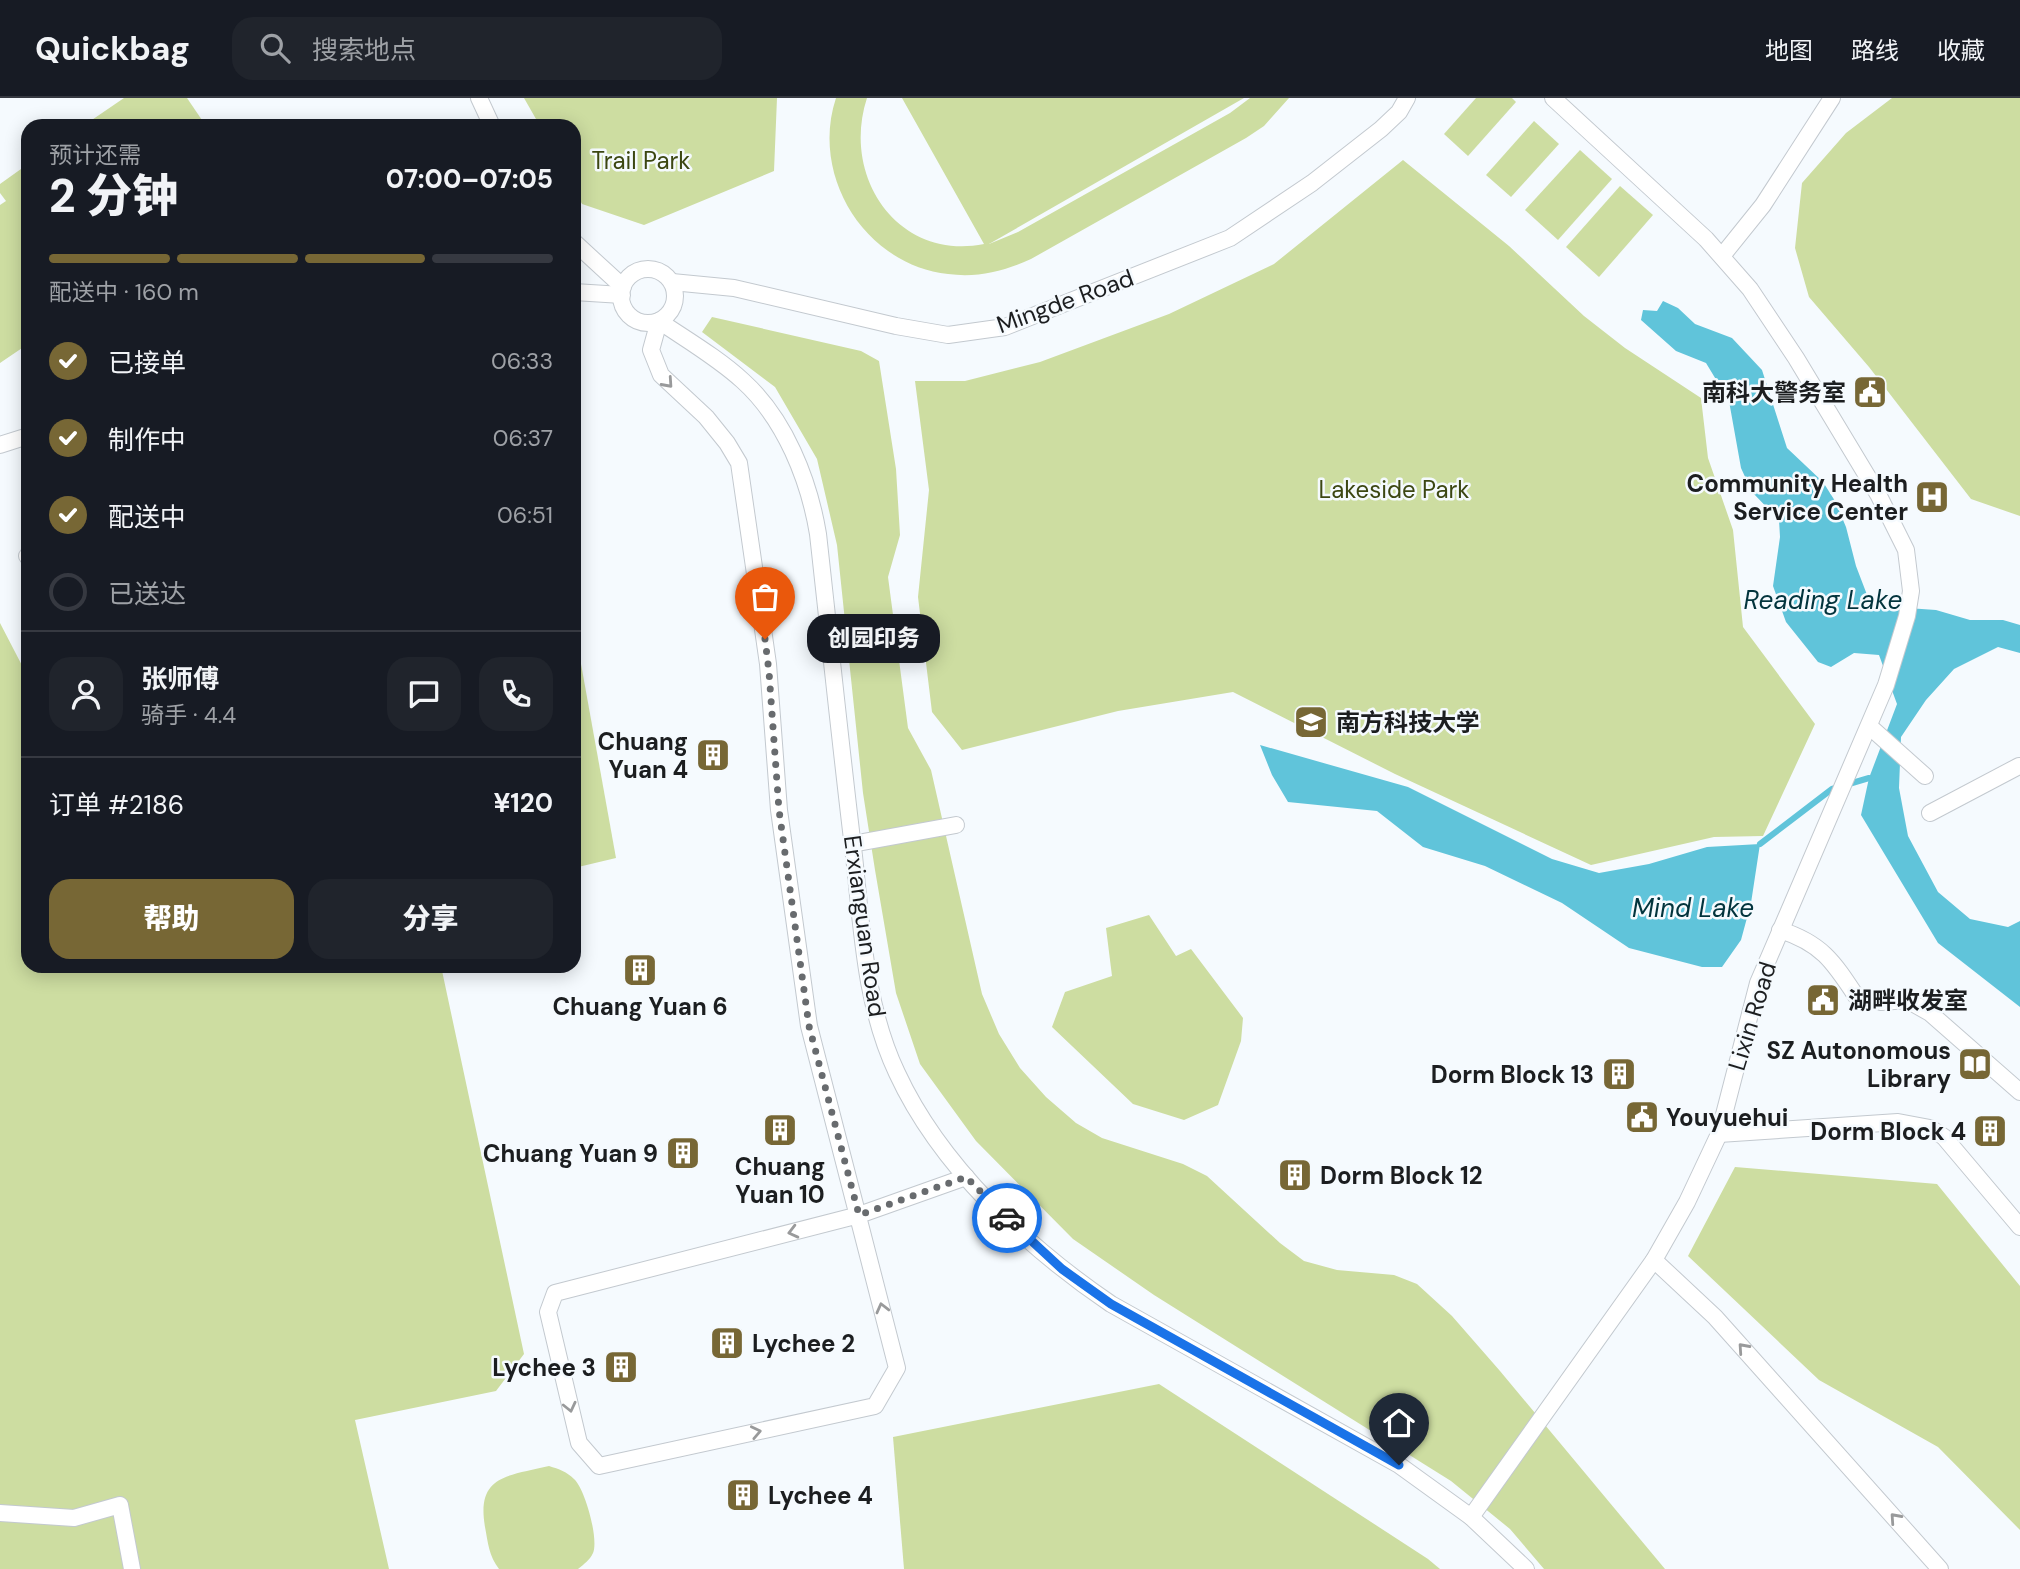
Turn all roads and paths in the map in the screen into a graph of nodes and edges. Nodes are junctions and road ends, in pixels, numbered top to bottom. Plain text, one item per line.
1 (479, 98) edge
2 (1408, 98) edge
3 (1553, 98) edge
4 (1832, 98) edge
5 (489, 119) edge
6 (581, 249) edge
7 (1722, 256) junction
8 (672, 282) junction
9 (623, 291) junction
10 (581, 293) edge
11 (659, 321) junction
12 (21, 438) edge
13 (0, 445) edge
14 (1906, 550) junction
15 (1923, 555) dead end
16 (1868, 726) junction
17 (2019, 766) edge
18 (1925, 776) dead end
19 (1930, 813) dead end
20 (956, 825) dead end
21 (852, 844) junction
22 (1780, 930) junction
23 (2020, 1092) edge
24 (1719, 1135) junction
25 (966, 1177) junction
26 (859, 1215) junction
27 (2020, 1227) edge
28 (1654, 1260) junction
29 (0, 1513) edge
30 (1471, 1517) junction
31 (132, 1569) edge
32 (1526, 1569) edge
33 (1940, 1569) edge

1 - 5 street
2 - 8 street, Mingde Road
3 - 7 street, Lixin Road
4 - 7 street
6 - 9 street
7 - 14 street, Lixin Road
8 - 9 street
8 - 11 street
9 - 10 street
9 - 11 street
11 - 21 street, Erxianguan Road
11 -> 26 street
12 - 13 street
14 - 15 street
14 - 16 street, Lixin Road
16 - 18 street
16 - 22 street, Lixin Road
17 - 19 street
20 - 21 street
21 - 25 street, Erxianguan Road
22 - 23 street
22 - 24 street, Lixin Road
24 - 27 street
24 - 28 street, Lixin Road
25 - 26 street
25 - 30 street, Erxianguan Road
26 -> 26 street
28 - 30 street, Lixin Road
33 -> 28 street
29 - 31 street
30 - 32 street, Erxianguan Road

